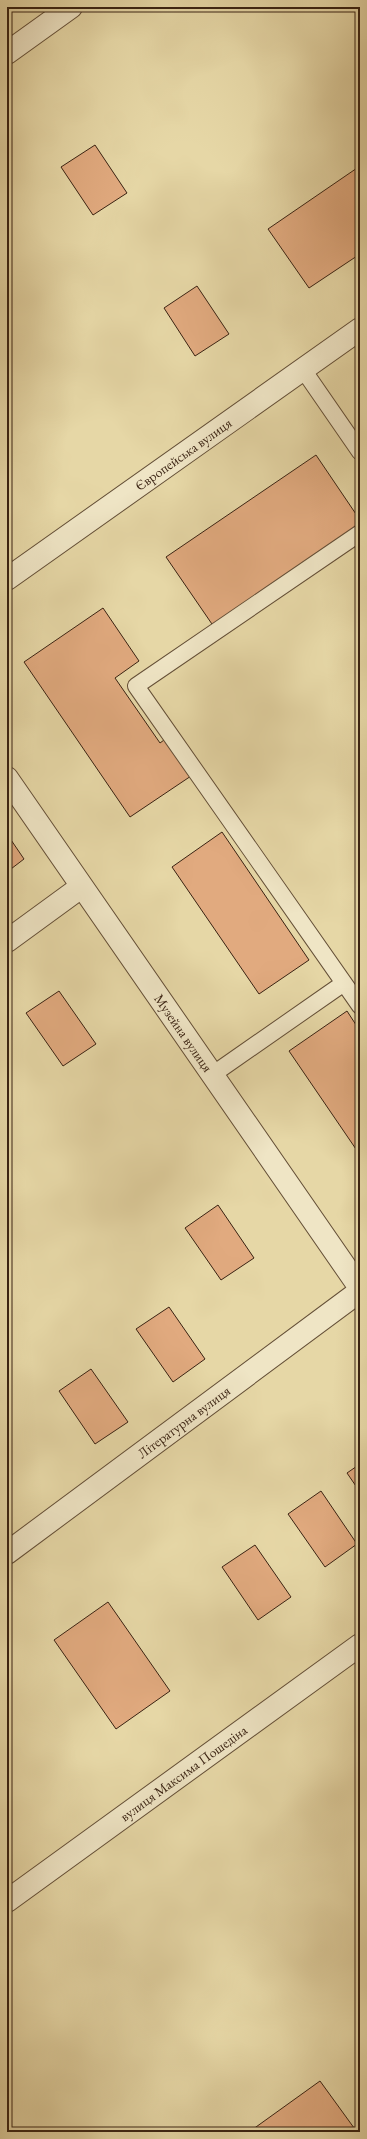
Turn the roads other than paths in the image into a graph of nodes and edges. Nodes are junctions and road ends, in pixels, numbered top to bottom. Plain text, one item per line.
1 (71, 7) edge
2 (7, 53) edge
3 (360, 329) edge
4 (302, 368) junction
5 (360, 452) edge
6 (360, 533) edge
7 (7, 579) edge
8 (7, 778) edge
9 (82, 887) junction
10 (7, 941) edge
11 (344, 983) junction
12 (360, 1006) edge
13 (212, 1075) junction
14 (360, 1289) edge
15 (7, 1552) edge
16 (360, 1644) edge
17 (7, 1901) edge

1 - 2 street
3 - 4 street, Європейська вулиця
4 - 5 lane
4 - 7 street, Європейська вулиця
6 - 11 lane
8 - 9 street, Музейна вулиця
9 - 10 street
9 - 13 street, Музейна вулиця
11 - 12 lane
11 - 13 lane
13 - 14 street, Музейна вулиця
14 - 15 street, Літературна вулиця
16 - 17 street, вулиця Максима Пошедіна

